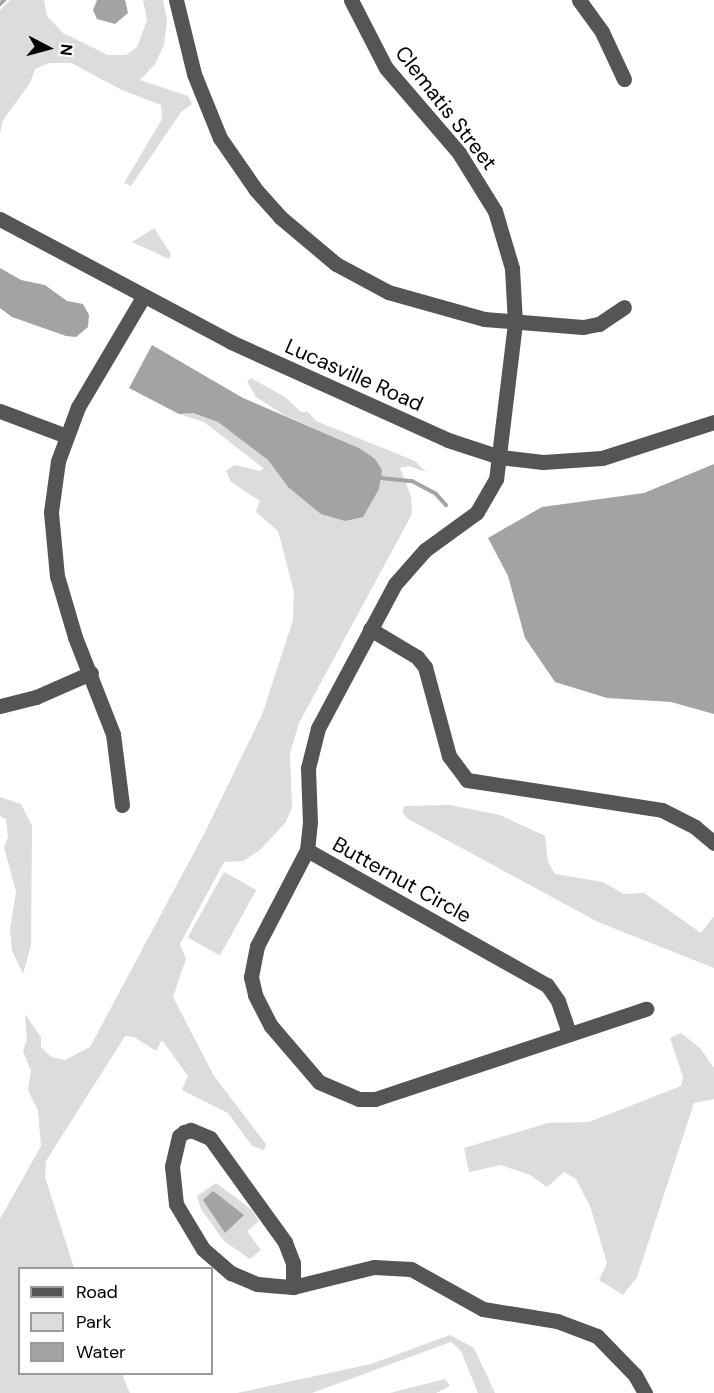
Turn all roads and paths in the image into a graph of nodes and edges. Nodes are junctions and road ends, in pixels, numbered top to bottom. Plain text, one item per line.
1 (176, 0) edge
2 (351, 0) edge
3 (579, 0) edge
4 (624, 79) dead end
5 (0, 219) edge
6 (143, 297) junction
7 (624, 308) dead end
8 (515, 322) junction
9 (0, 411) edge
10 (714, 422) edge
11 (66, 436) junction
12 (500, 457) junction
13 (370, 629) junction
14 (91, 673) junction
15 (0, 706) edge
16 (122, 805) dead end
17 (714, 843) edge
18 (307, 850) junction
19 (646, 1009) dead end
20 (568, 1034) junction
21 (293, 1287) junction
22 (645, 1393) edge

1 - 8 street
2 - 8 street, Clematis Street
3 - 4 street
5 - 6 street, Lucasville Road
6 - 11 street
6 - 12 street, Lucasville Road
7 - 8 street
8 - 12 street, Clematis Street
9 - 11 street
10 - 12 street, Lucasville Road
11 - 14 street
12 - 13 street, Clematis Street
13 - 17 street
13 - 18 street, Clematis Street
14 - 15 street
14 - 16 street
18 - 20 street, Butternut Circle
18 - 20 street, Butternut Circle
19 - 20 street, Butternut Circle
21 - 21 street
21 - 22 street

